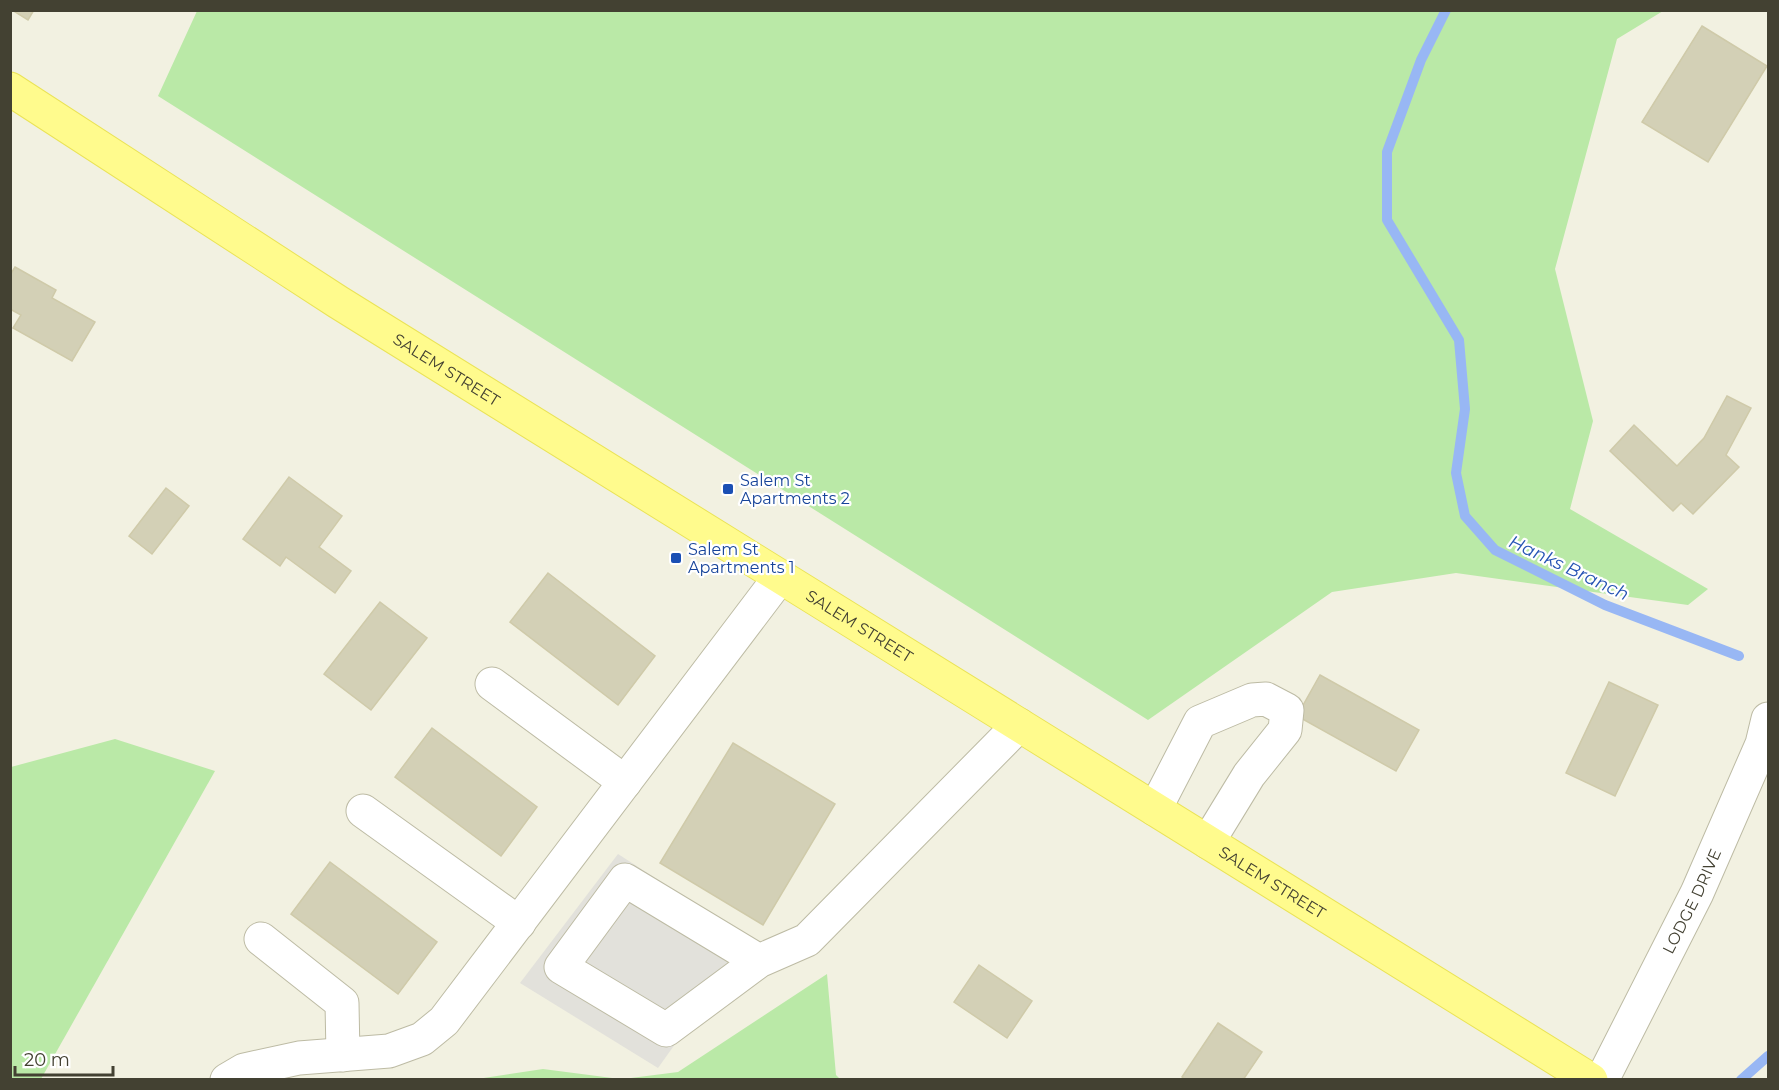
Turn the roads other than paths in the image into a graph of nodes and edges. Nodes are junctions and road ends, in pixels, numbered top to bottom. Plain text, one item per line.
1 (10, 89) edge
2 (780, 577) junction
3 (492, 684) dead end
4 (1768, 719) edge
5 (1019, 725) junction
6 (625, 782) junction
7 (1155, 809) junction
8 (363, 811) dead end
9 (1208, 842) junction
10 (519, 923) junction
11 (261, 939) dead end
12 (759, 961) junction
13 (343, 1055) junction
14 (227, 1080) edge
15 (1591, 1080) edge
16 (1602, 1080) edge

1 - 2 main road, SALEM STREET
2 - 5 main road, SALEM STREET
2 - 6 street
3 - 6 street
4 - 16 street, LODGE DRIVE
5 - 7 main road, SALEM STREET
5 - 12 street
6 - 10 street
7 - 9 main road, SALEM STREET
7 - 9 street
8 - 10 street
9 - 15 main road, SALEM STREET
10 - 13 street
11 - 13 street
12 - 12 street
13 - 14 street

